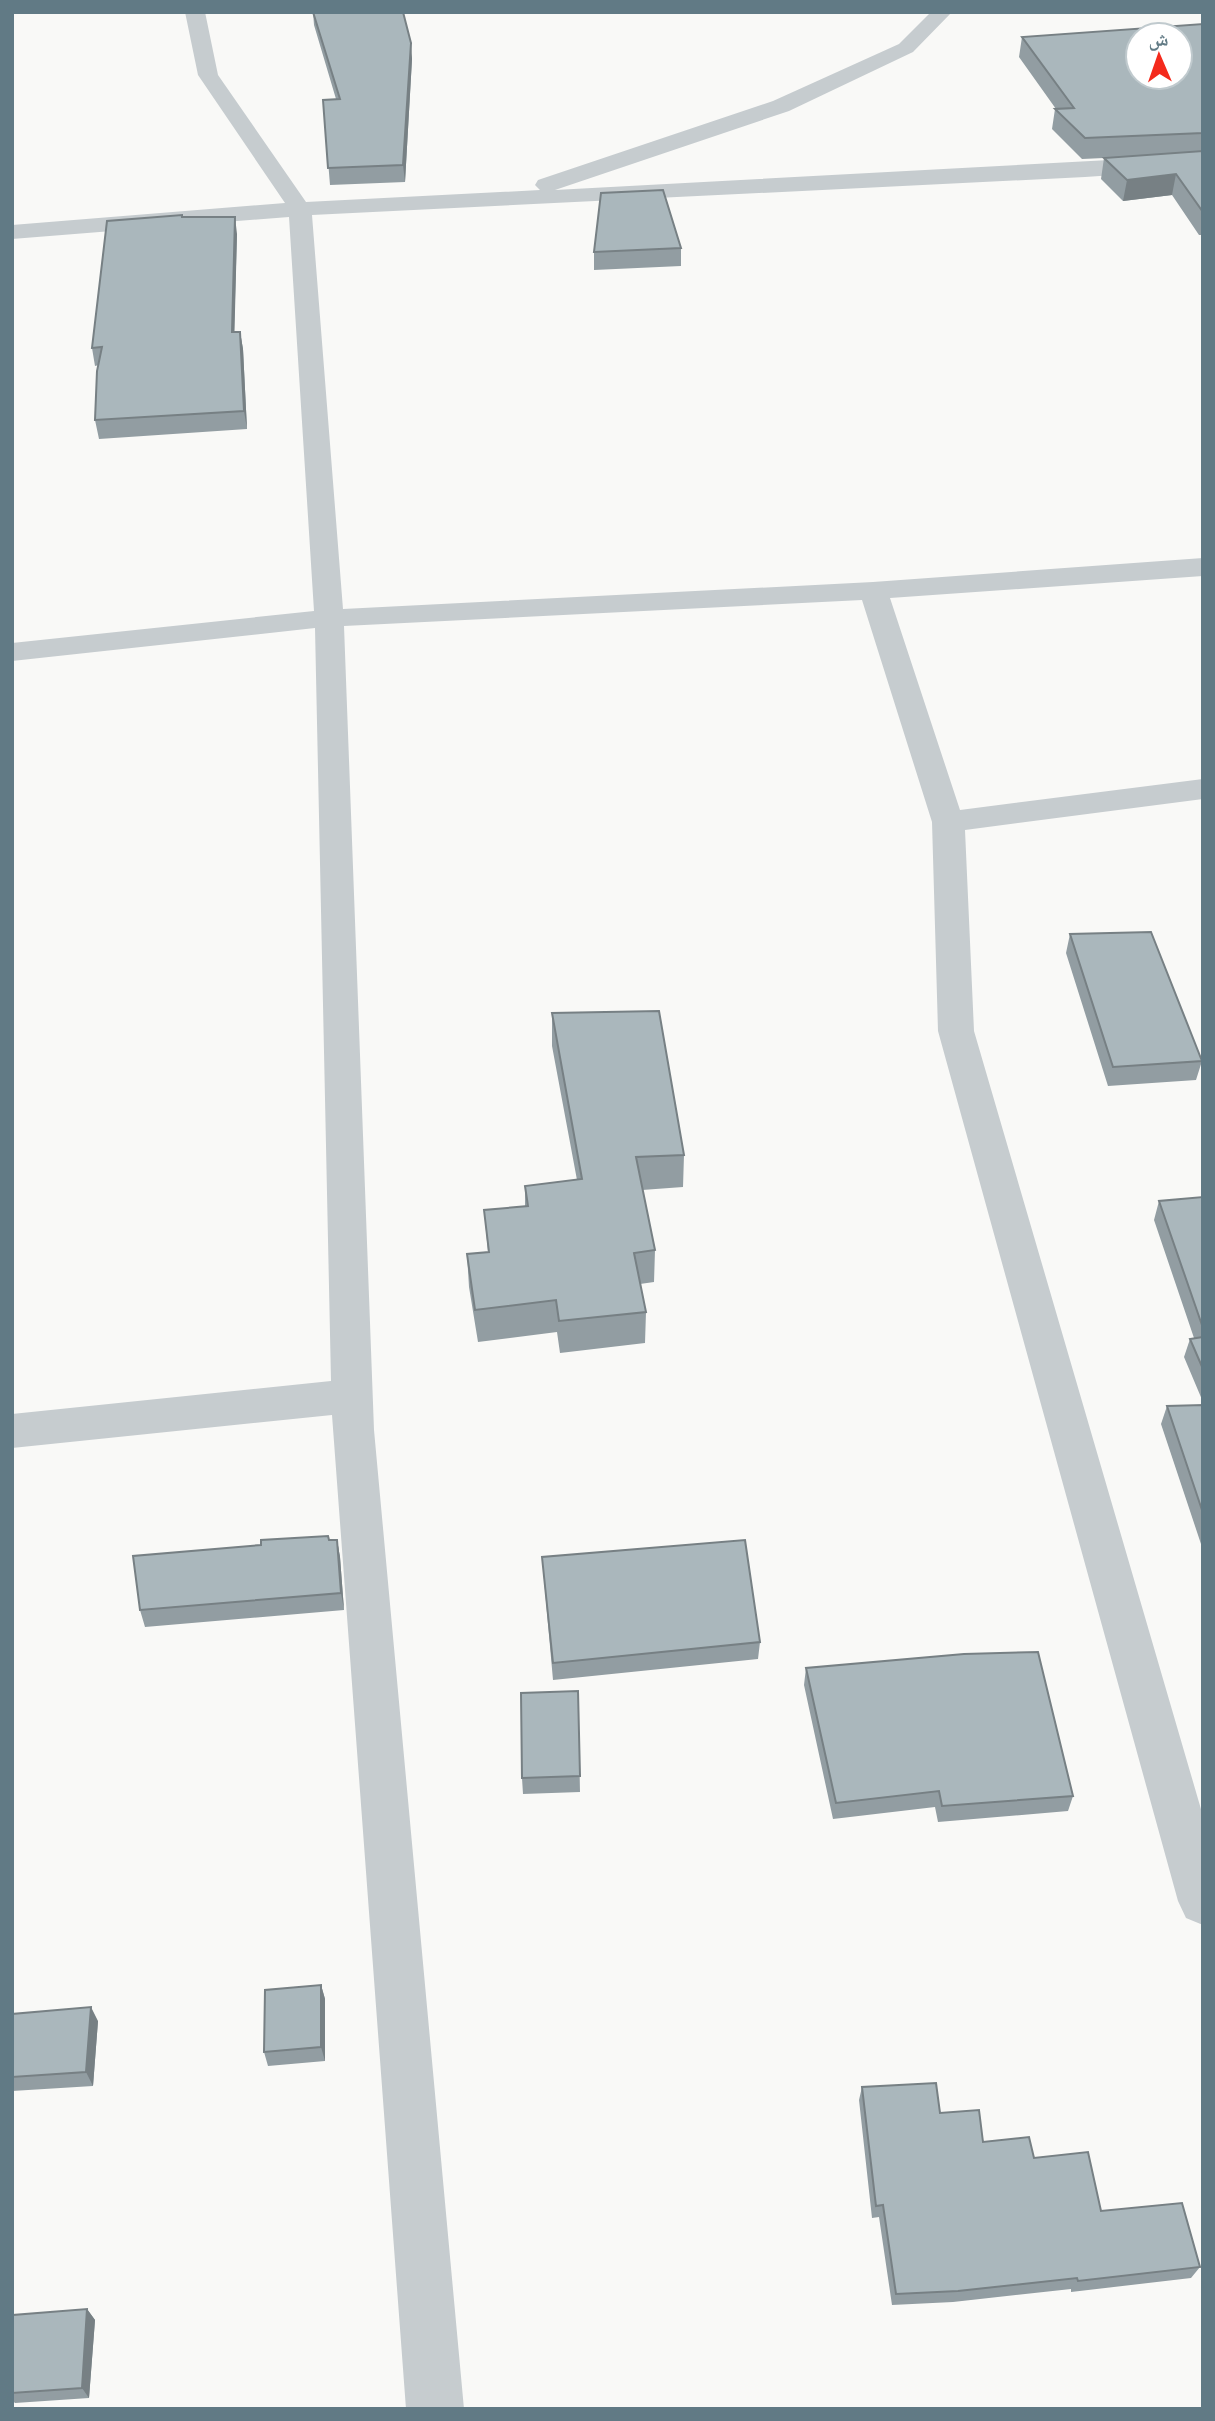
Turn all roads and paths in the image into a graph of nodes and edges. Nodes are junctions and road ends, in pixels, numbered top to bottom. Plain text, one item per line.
1 (195, 12) edge
2 (942, 12) edge
3 (1203, 162) edge
4 (501, 200) junction
5 (300, 209) junction
6 (12, 232) edge
7 (1203, 567) edge
8 (873, 591) junction
9 (329, 618) junction
10 (12, 652) edge
11 (1203, 789) edge
12 (948, 821) junction
13 (351, 1396) junction
14 (12, 1431) edge
15 (1203, 1901) edge
16 (435, 2409) edge

1 - 5 street
2 - 4 street
3 - 4 street
4 - 5 street
5 - 6 street
5 - 9 street
7 - 8 street
8 - 9 street
8 - 12 street
9 - 10 street
9 - 13 street
11 - 12 street
12 - 15 street
13 - 14 street
13 - 16 street

